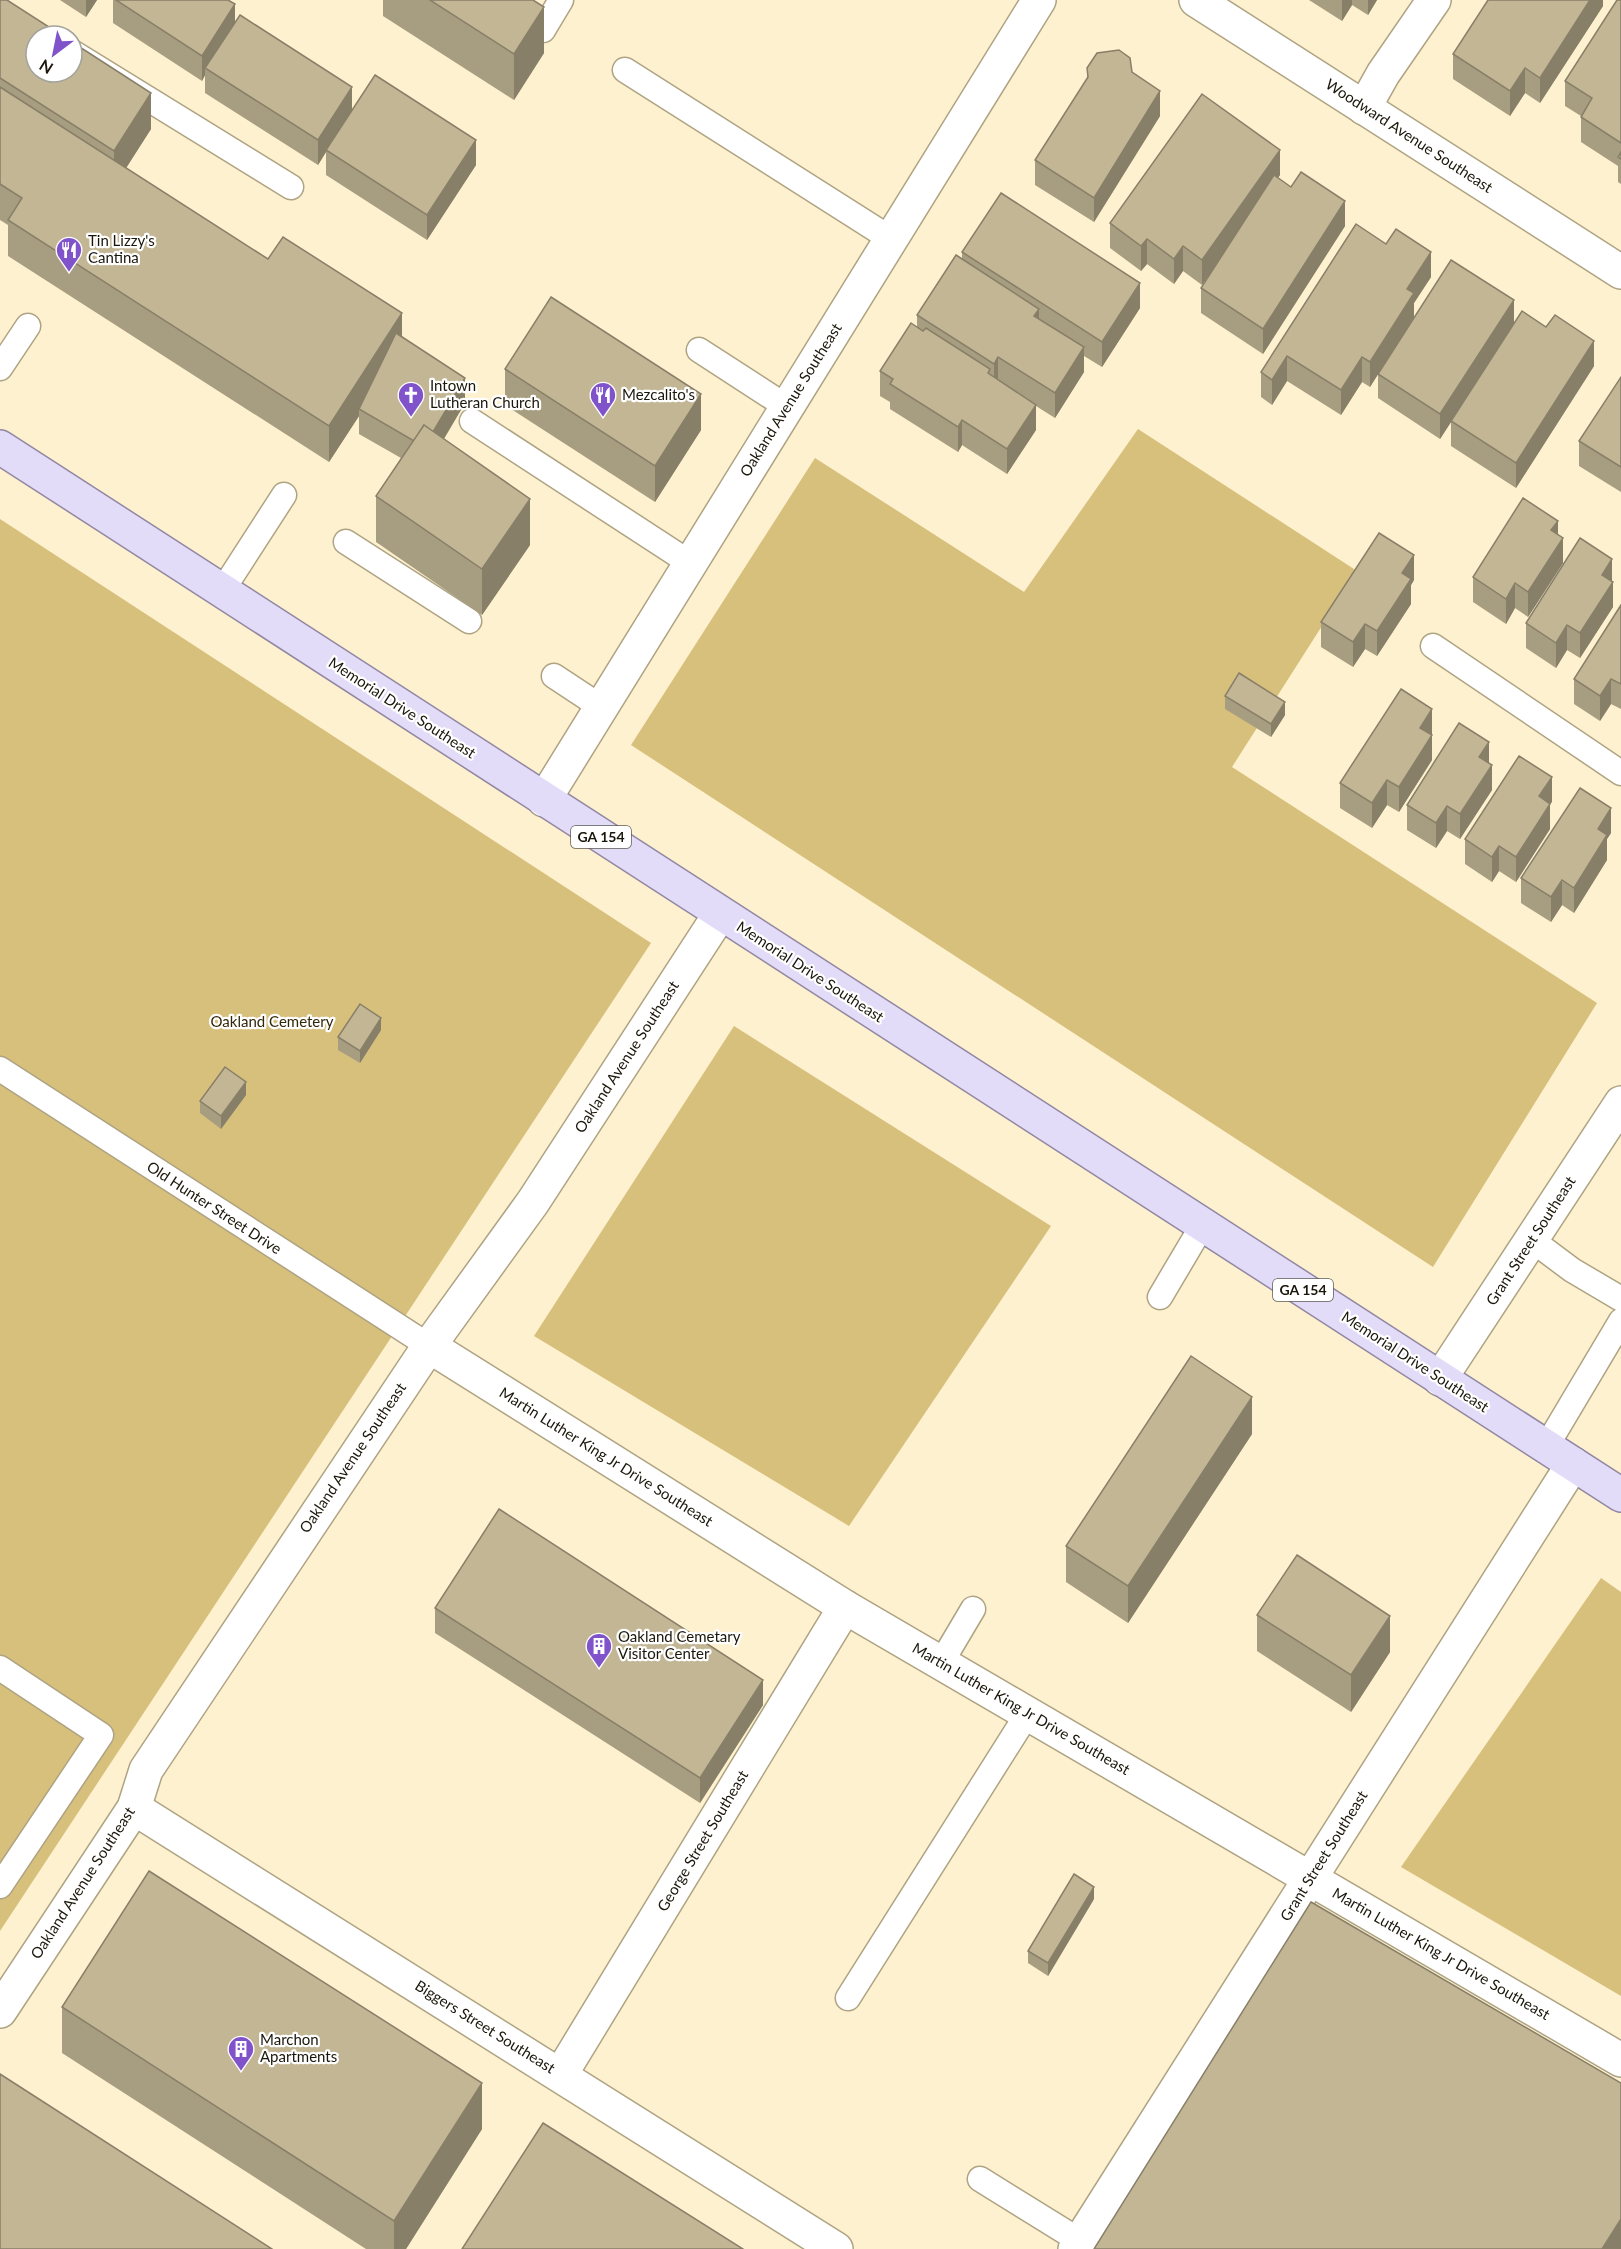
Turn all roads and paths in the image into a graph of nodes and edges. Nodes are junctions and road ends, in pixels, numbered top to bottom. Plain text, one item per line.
1 (561, 0) edge
2 (1039, 0) edge
3 (1196, 0) edge
4 (1434, 0) edge
5 (543, 30) edge
6 (84, 59) edge
7 (625, 70) dead end
8 (1364, 108) junction
9 (291, 187) dead end
10 (891, 239) junction
11 (1621, 272) edge
12 (28, 326) dead end
13 (699, 350) dead end
14 (0, 368) edge
15 (787, 406) junction
16 (472, 421) dead end
17 (0, 447) edge
18 (284, 495) dead end
19 (346, 542) dead end
20 (690, 563) junction
21 (222, 591) junction
22 (469, 621) dead end
23 (1432, 646) dead end
24 (554, 676) dead end
25 (601, 707) junction
26 (1621, 773) edge
27 (544, 800) junction
28 (720, 914) junction
29 (0, 1069) edge
30 (1621, 1103) edge
31 (1202, 1226) junction
32 (1532, 1240) junction
33 (1160, 1297) dead end
34 (1621, 1299) edge
35 (1621, 1321) edge
36 (429, 1346) junction
37 (1440, 1379) junction
38 (1559, 1455) junction
39 (1621, 1495) edge
40 (845, 1607) junction
41 (973, 1609) dead end
42 (941, 1663) junction
43 (0, 1668) edge
44 (1028, 1713) junction
45 (134, 1808) junction
46 (1311, 1878) junction
47 (0, 1886) edge
48 (848, 1998) dead end
49 (0, 2011) edge
50 (1621, 2060) edge
51 (561, 2074) junction
52 (980, 2179) dead end
53 (1078, 2245) edge
54 (836, 2249) edge

1 - 5 lane
2 - 10 street, Oakland Avenue Southeast
3 - 8 street, Woodward Avenue Southeast
4 - 8 street
6 - 9 lane
7 - 10 lane
8 - 11 street, Woodward Avenue Southeast
10 - 15 street, Oakland Avenue Southeast
12 - 14 lane
13 - 15 lane
15 - 20 street, Oakland Avenue Southeast
16 - 20 lane
17 - 21 main road, Memorial Drive Southeast / GA 154
18 - 21 lane
19 - 22 lane
20 - 25 street, Oakland Avenue Southeast
21 - 27 main road, Memorial Drive Southeast / GA 154
23 - 26 lane
24 - 25 lane
25 - 27 street, Oakland Avenue Southeast
27 - 28 main road, Memorial Drive Southeast / GA 154
28 - 31 main road, Memorial Drive Southeast / GA 154
28 - 36 street, Oakland Avenue Southeast
29 - 36 lane, Old Hunter Street Drive
30 - 32 street, Grant Street Southeast
31 - 33 lane
31 - 37 main road, Memorial Drive Southeast / GA 154
32 - 34 lane
32 - 37 street, Grant Street Southeast
35 - 38 lane
36 - 40 street, Martin Luther King Jr Drive Southeast
36 - 45 street, Oakland Avenue Southeast
37 - 38 main road, Memorial Drive Southeast / GA 154
38 - 39 main road, Memorial Drive Southeast / GA 154
38 - 46 street, Grant Street Southeast
40 - 42 street, Martin Luther King Jr Drive Southeast
40 - 51 street, George Street Southeast
41 - 42 lane
42 - 44 street, Martin Luther King Jr Drive Southeast
43 - 47 lane
44 - 46 street, Martin Luther King Jr Drive Southeast
44 - 48 lane
45 - 49 street, Oakland Avenue Southeast
45 - 51 street, Biggers Street Southeast
46 - 50 street, Martin Luther King Jr Drive Southeast
46 - 53 street, Grant Street Southeast
51 - 54 street, Biggers Street Southeast
52 - 53 lane

